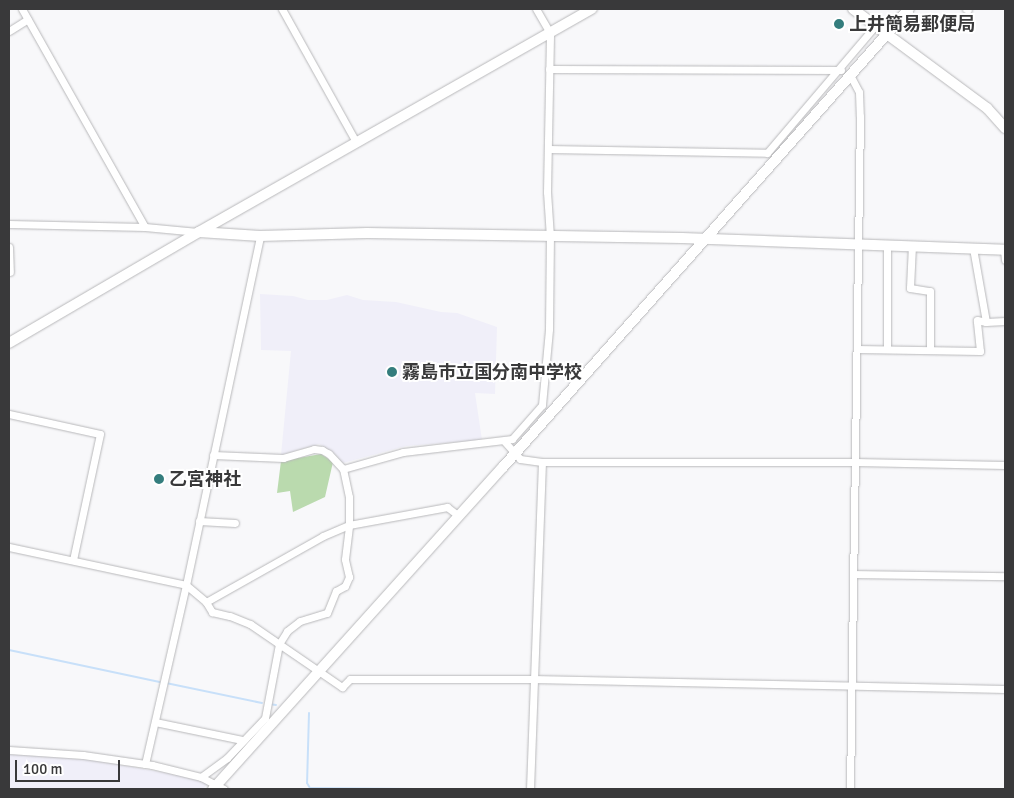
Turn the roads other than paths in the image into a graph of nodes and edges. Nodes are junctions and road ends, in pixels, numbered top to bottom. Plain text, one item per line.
1 (22, 9) edge
2 (282, 9) edge
3 (536, 9) edge
4 (592, 9) edge
5 (854, 9) edge
6 (908, 9) edge
7 (28, 19) junction
8 (876, 25) junction
9 (9, 31) edge
10 (550, 33) junction
11 (888, 33) junction
12 (549, 69) junction
13 (840, 70) junction
14 (850, 76) junction
15 (1005, 128) edge
16 (356, 142) junction
17 (548, 149) junction
18 (9, 224) edge
19 (145, 227) junction
20 (199, 232) junction
21 (260, 236) junction
22 (550, 237) junction
23 (706, 240) junction
24 (859, 243) junction
25 (887, 244) junction
26 (912, 245) junction
27 (9, 247) edge
28 (973, 248) junction
29 (1005, 253) edge
30 (10, 272) dead end
31 (1005, 321) edge
32 (986, 322) junction
33 (9, 344) edge
34 (857, 349) junction
35 (887, 349) junction
36 (930, 350) junction
37 (9, 414) edge
38 (504, 441) junction
39 (515, 453) junction
40 (213, 456) junction
41 (542, 462) junction
42 (855, 462) junction
43 (1005, 465) edge
44 (343, 469) junction
45 (459, 516) junction
46 (199, 521) junction
47 (235, 523) dead end
48 (349, 525) junction
49 (9, 547) edge
50 (73, 560) junction
51 (854, 574) junction
52 (1005, 576) edge
53 (186, 585) junction
54 (206, 602) junction
55 (279, 644) junction
56 (319, 671) junction
57 (532, 680) junction
58 (852, 687) junction
59 (1005, 689) edge
60 (155, 722) junction
61 (242, 740) junction
62 (9, 750) edge
63 (145, 764) junction
64 (202, 777) junction
65 (218, 788) edge
66 (530, 789) edge
67 (850, 789) edge

1 - 7 street
2 - 16 street
3 - 10 street
4 - 10 street
5 - 8 street
6 - 11 street
7 - 9 street
7 - 19 street
8 - 11 street
8 - 13 street
10 - 12 street
10 - 16 street
11 - 14 street
11 - 15 street
12 - 13 street
12 - 17 street
13 - 17 street
14 - 23 street
14 - 24 street
16 - 20 street
17 - 22 street
18 - 19 street
19 - 20 street
20 - 21 street
20 - 33 street
21 - 22 street
21 - 40 street
22 - 23 street
22 - 38 street
23 - 24 street
23 - 39 street
24 - 25 street
24 - 34 street
25 - 26 street
25 - 35 street
26 - 28 street
26 - 36 street
27 - 30 street
28 - 29 street
28 - 32 street
31 - 32 street
32 - 36 street
34 - 35 street
34 - 42 street
35 - 36 street
37 - 50 street
38 - 39 street
38 - 44 street
39 - 41 street
39 - 45 street
40 - 44 street
40 - 46 street
41 - 42 street
41 - 57 street
42 - 43 street
42 - 51 street
44 - 48 street
45 - 48 street
45 - 56 street
46 - 47 street
46 - 53 street
48 - 54 street
48 - 55 street
49 - 50 street
50 - 53 street
51 - 52 street
51 - 58 street
53 - 54 street
53 - 60 street
54 - 55 street
55 - 56 street
55 - 61 street
56 - 57 street
56 - 65 street
57 - 58 street
57 - 66 street
58 - 59 street
58 - 67 street
60 - 61 street
60 - 63 street
61 - 64 street
62 - 63 street
63 - 64 street
64 - 65 street

